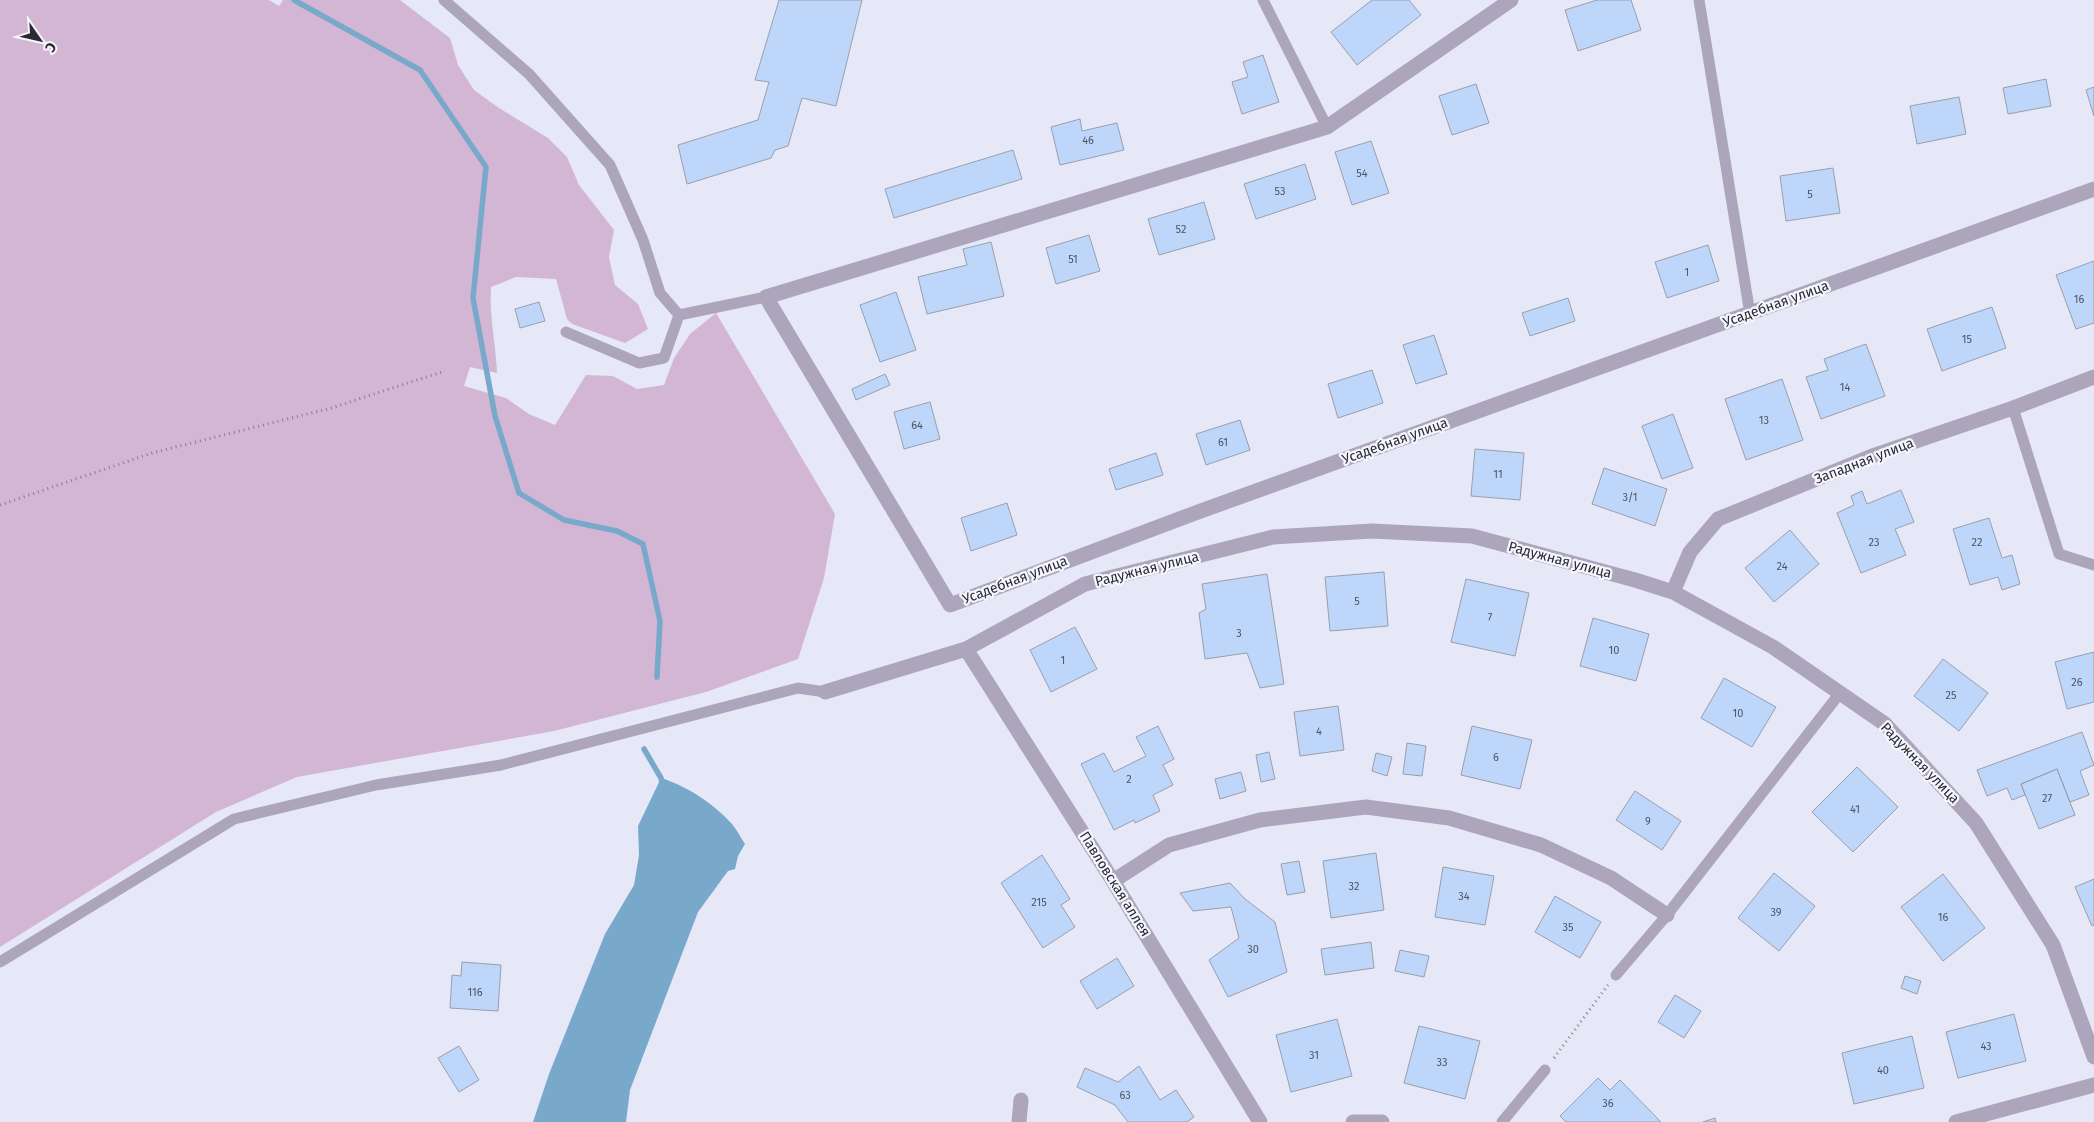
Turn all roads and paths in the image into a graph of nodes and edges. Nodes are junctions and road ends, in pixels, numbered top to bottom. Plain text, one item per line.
1 (444, 0) edge
2 (1263, 0) edge
3 (1512, 0) edge
4 (1699, 0) edge
5 (1327, 127) junction
6 (2094, 189) edge
7 (766, 297) junction
8 (1750, 314) junction
9 (679, 315) junction
10 (566, 332) dead end
11 (445, 371) dead end
12 (2094, 377) edge
13 (2013, 408) junction
14 (0, 504) edge
15 (2094, 565) edge
16 (1673, 592) junction
17 (966, 648) junction
18 (826, 692) joint
19 (1840, 694) junction
20 (1113, 881) junction
21 (1667, 915) junction
22 (0, 962) edge
23 (1616, 975) joint
24 (2094, 1057) edge
25 (1545, 1070) joint
26 (2094, 1085) edge
27 (1021, 1100) dead end
28 (1019, 1122) edge
29 (1260, 1122) edge
30 (1353, 1122) edge
31 (1382, 1122) edge
32 (1502, 1122) edge
33 (1956, 1122) edge

1 - 9 lane
2 - 5 lane
3 - 5 street
4 - 8 lane
5 - 7 street
6 - 8 street, Усадебная улица
7 - 8 street, Усадебная улица
7 - 9 lane
9 - 10 lane
11 - 14 path
12 - 13 street, Западная улица
13 - 15 lane
13 - 16 street, Западная улица
16 - 17 street, Радужная улица
16 - 19 street, Радужная улица
17 - 18 street, Радужная улица
17 - 20 street, Павловская аллея
18 - 22 lane
19 - 21 lane
19 - 24 street, Радужная улица
20 - 21 street
20 - 29 street, Павловская аллея
21 - 23 lane
23 - 25 path
25 - 32 lane
26 - 33 street
27 - 28 street
30 - 31 street

